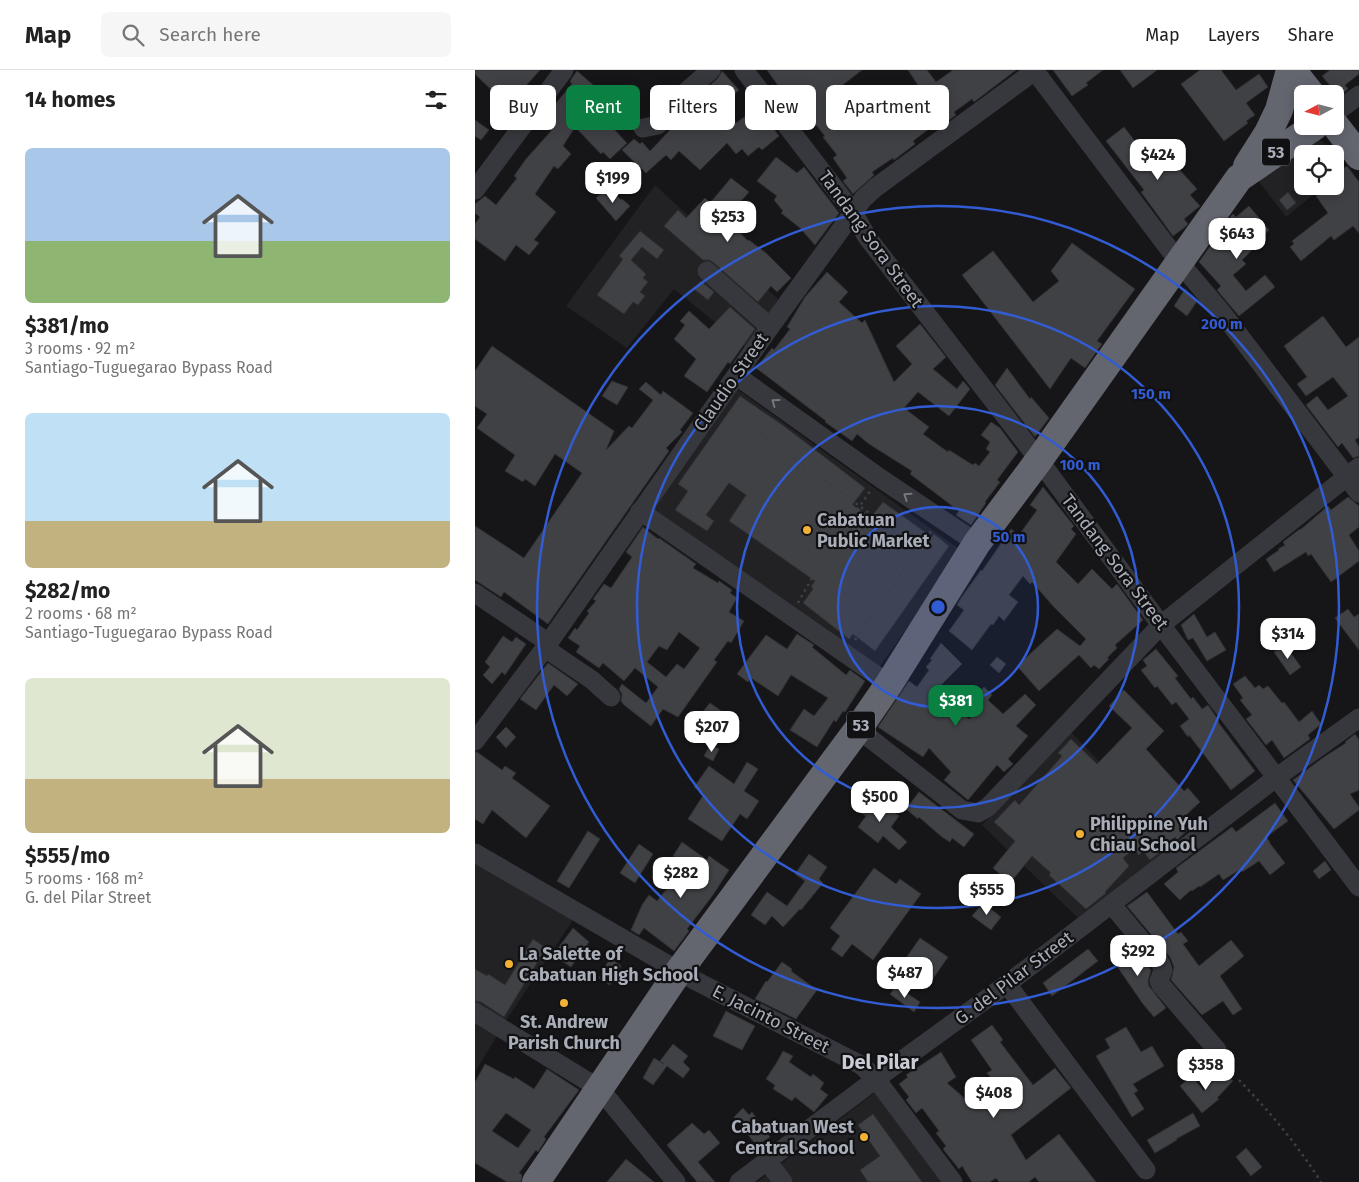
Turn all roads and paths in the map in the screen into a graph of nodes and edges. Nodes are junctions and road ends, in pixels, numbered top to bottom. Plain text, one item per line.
1 (564, 70) edge
2 (711, 70) edge
3 (744, 70) edge
4 (1035, 70) edge
5 (1291, 70) edge
6 (1304, 85) edge
7 (1359, 95) edge
8 (1344, 106) edge
9 (643, 128) dead end
10 (1302, 135) edge
11 (1343, 135) edge
12 (1359, 156) edge
13 (1239, 178) junction
14 (475, 190) edge
15 (853, 212) junction
16 (1179, 262) junction
17 (707, 271) dead end
18 (770, 327) junction
19 (737, 376) junction
20 (718, 402) junction
21 (1039, 460) junction
22 (1353, 471) edge
23 (880, 478) junction
24 (1359, 493) edge
25 (860, 506) junction
26 (640, 511) junction
27 (941, 518) junction
28 (977, 543) junction
29 (918, 550) junction
30 (475, 593) edge
31 (792, 615) junction
32 (1161, 625) junction
33 (547, 645) junction
34 (845, 654) junction
35 (889, 684) junction
36 (611, 697) dead end
37 (1359, 718) edge
38 (858, 730) junction
39 (475, 741) edge
40 (1277, 777) junction
41 (475, 853) edge
42 (1359, 887) edge
43 (1113, 905) junction
44 (679, 971) junction
45 (1007, 984) junction
46 (475, 1012) edge
47 (1217, 1050) dead end
48 (876, 1079) junction
49 (1239, 1080) dead end
50 (600, 1089) junction
51 (767, 1161) junction
52 (1146, 1170) dead end
53 (536, 1182) edge
54 (676, 1182) edge
55 (739, 1182) edge
56 (783, 1182) edge
57 (953, 1182) edge
58 (1321, 1182) edge

1 - 14 street
2 - 9 street
3 - 15 street, Tandang Sora Street
4 - 15 street, Claudio Street
4 - 16 street
5 - 6 highway
5 - 13 highway
7 - 8 street
10 - 13 highway, 53
11 - 12 highway
13 - 16 highway, 53
15 - 18 street, Claudio Street
15 - 21 street, Tandang Sora Street
16 - 21 highway, 53
16 - 22 street
17 - 18 street
18 - 19 street, Claudio Street
19 - 20 street, Claudio Street
23 -> 19 street
20 - 25 path
20 - 26 street, Claudio Street
21 - 28 highway, 53
21 - 32 street, Tandang Sora Street
22 - 24 street
22 - 32 street
23 - 25 path
27 -> 23 street
25 - 29 path
25 - 31 path
26 - 31 street
26 - 33 street, Claudio Street
27 - 28 street
27 - 29 path
28 - 35 highway, 53
29 - 34 path
30 - 33 street
31 - 34 street
32 - 38 street
32 - 40 street, Tandang Sora Street
33 - 36 street
33 - 39 street, Claudio Street
34 - 35 street
35 - 38 highway, 53
37 - 40 street, G. del Pilar Street
38 - 44 highway, 53
40 - 42 street, Tandang Sora Street
40 - 43 street, G. del Pilar Street
41 - 44 street, E. Jacinto Street
43 - 45 street, G. del Pilar Street
43 - 47 street
44 - 48 street, E. Jacinto Street
44 - 50 highway, 53
45 - 48 street, G. del Pilar Street
45 - 52 street
46 - 50 street
48 - 51 street, G. del Pilar Street
48 - 57 street, E. Jacinto Street
49 - 58 path
50 - 53 highway, 53
50 - 54 street
51 - 55 street, G. del Pilar Street
51 - 56 street

